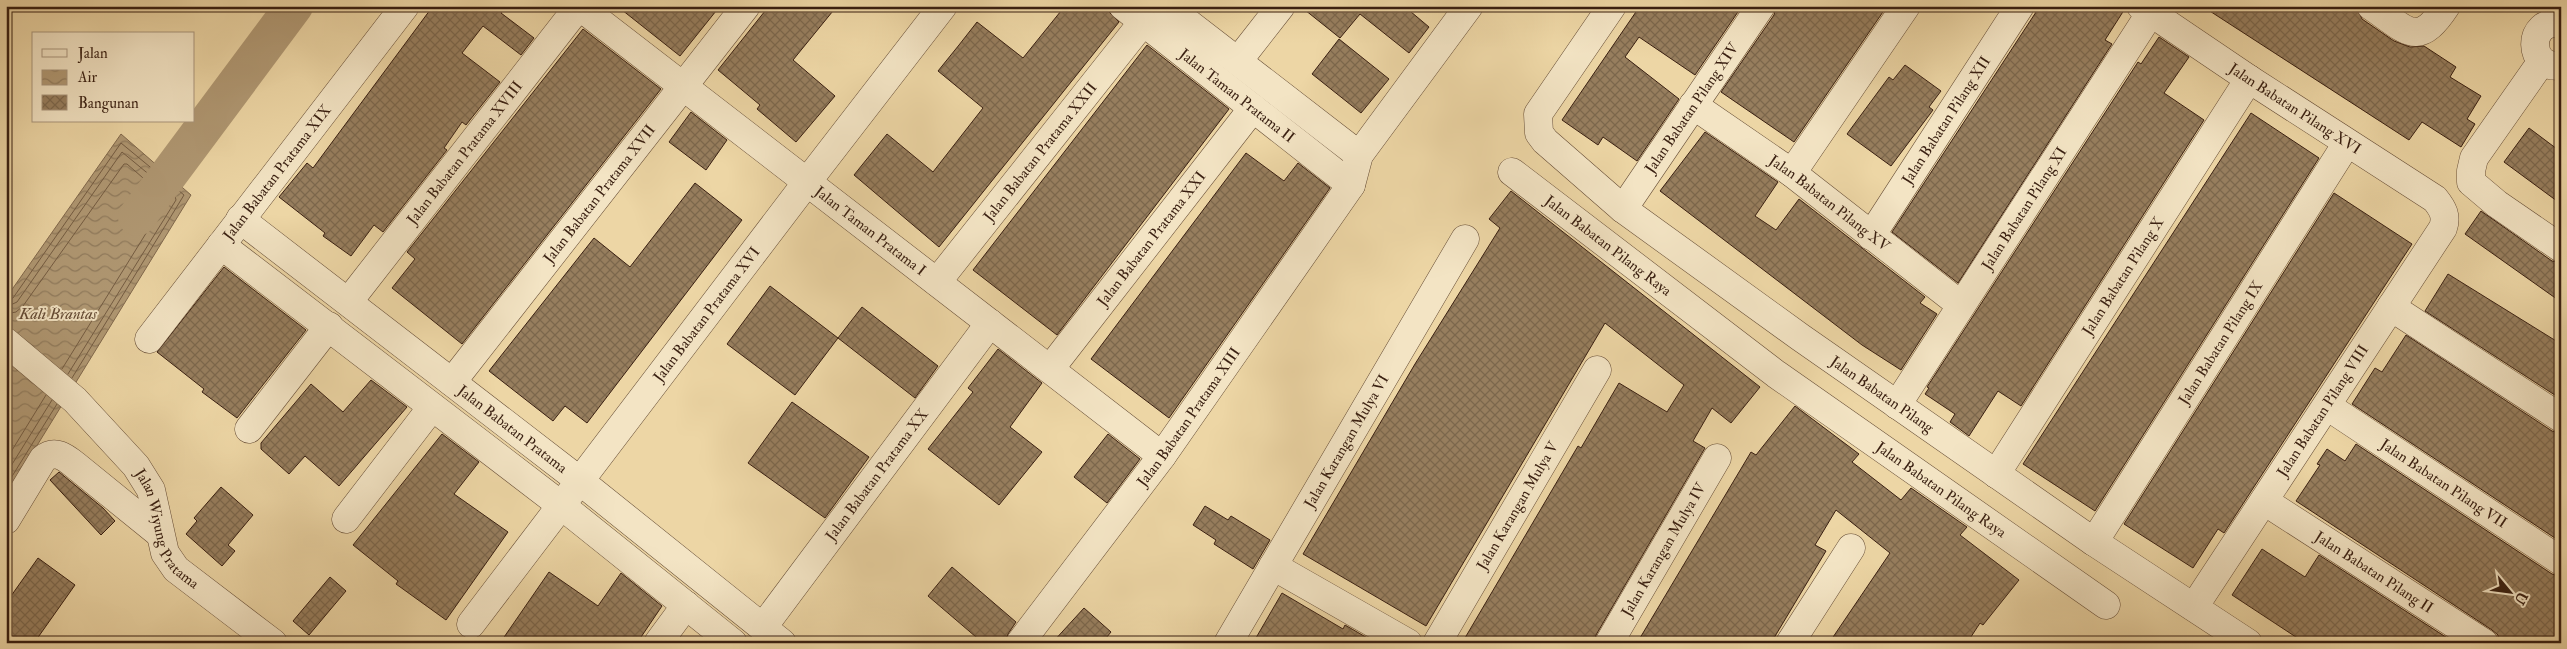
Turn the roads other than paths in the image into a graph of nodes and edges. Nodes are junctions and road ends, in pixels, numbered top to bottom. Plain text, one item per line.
1 (405, 6) edge
2 (579, 6) edge
3 (746, 6) edge
4 (943, 6) edge
5 (1166, 6) edge
6 (1281, 6) edge
7 (1469, 6) edge
8 (1612, 6) edge
9 (1761, 6) edge
10 (1906, 6) edge
11 (2020, 6) edge
12 (2371, 6) edge
13 (2446, 6) edge
14 (2149, 8) edge
15 (1133, 14) edge
16 (2555, 19) edge
17 (1238, 62) junction
18 (2551, 63) edge
19 (2249, 79) junction
20 (682, 86) junction
21 (1693, 106) junction
22 (1253, 108) junction
23 (2347, 143) junction
24 (1359, 154) junction
25 (1512, 172) dead end
26 (1792, 173) junction
27 (807, 182) junction
28 (1351, 185) junction
29 (1622, 209) junction
30 (2445, 212) joint
31 (240, 219) junction
32 (1871, 236) junction
33 (1464, 239) dead end
34 (221, 245) junction
35 (2561, 248) edge
36 (937, 282) junction
37 (349, 301) junction
38 (1961, 304) junction
39 (2391, 307) junction
40 (990, 323) junction
41 (329, 326) junction
42 (149, 339) dead end
43 (6, 342) edge
44 (1787, 357) junction
45 (1050, 370) junction
46 (1597, 370) dead end
47 (452, 382) junction
48 (1898, 405) junction
49 (2327, 406) junction
50 (432, 407) junction
51 (2561, 418) edge
52 (249, 430) dead end
53 (1162, 456) junction
54 (1717, 458) dead end
55 (1996, 474) junction
56 (580, 481) junction
57 (2264, 501) junction
58 (562, 506) junction
59 (346, 519) dead end
60 (6, 520) edge
61 (160, 534) junction
62 (2094, 542) junction
63 (1851, 548) dead end
64 (2561, 561) edge
65 (1273, 566) junction
66 (686, 605) junction
67 (2106, 605) dead end
68 (2194, 607) junction
69 (471, 624) dead end
70 (772, 635) edge
71 (273, 643) edge
72 (658, 643) edge
73 (733, 643) edge
74 (1020, 643) edge
75 (1228, 643) edge
76 (1408, 643) edge
77 (1437, 643) edge
78 (1609, 643) edge
79 (1790, 643) edge
80 (2248, 643) edge
81 (2484, 643) edge

1 - 31 street, Jalan Babatan Pratama XIX
2 - 20 street, Jalan Taman Pratama I
2 - 37 street, Jalan Babatan Pratama XVIII
3 - 20 street, Jalan Babatan Pratama XVII
4 - 27 street, Jalan Babatan Pratama XVI
5 - 17 street, Jalan Taman Pratama II
6 - 17 street
7 - 24 street
8 - 29 street, Jalan Babatan Pilang
9 - 21 street, Jalan Babatan Pilang XIV
10 - 26 street
11 - 32 street, Jalan Babatan Pilang XII
12 - 13 street
14 - 19 street, Jalan Babatan Pilang XVI
14 - 38 street, Jalan Babatan Pilang XI
15 - 22 street, Jalan Taman Pratama II
15 - 36 street, Jalan Babatan Pratama XXII
16 - 18 street
17 - 24 street, Jalan Taman Pratama II
18 - 35 street
19 - 23 street, Jalan Babatan Pilang XVI
19 - 55 street, Jalan Babatan Pilang X
20 - 27 street, Jalan Taman Pratama I
20 - 47 street, Jalan Babatan Pratama XVII
21 - 26 street, Jalan Babatan Pilang XV
21 - 29 street, Jalan Babatan Pilang XIV
22 - 28 street, Jalan Taman Pratama II
22 - 45 street, Jalan Babatan Pratama XXI
23 - 30 street, Jalan Babatan Pilang XVI
23 - 62 street, Jalan Babatan Pilang IX
24 - 28 street
25 - 44 street, Jalan Babatan Pilang Raya
26 - 32 street, Jalan Babatan Pilang XV
27 - 36 street, Jalan Taman Pratama I
27 - 56 street, Jalan Babatan Pratama XVI
28 - 53 street, Jalan Babatan Pratama XIII
29 - 44 street, Jalan Babatan Pilang
30 - 39 street, Jalan Babatan Pilang VIII
31 - 34 street, Jalan Babatan Pratama XIX
31 - 37 street, Jalan Babatan Pratama
32 - 38 street, Jalan Babatan Pilang XV
33 - 65 street, Jalan Karangan Mulya VI
34 - 41 street, Jalan Babatan Pratama
34 - 42 street, Jalan Babatan Pratama XIX
36 - 40 street, Jalan Taman Pratama I
37 - 47 street, Jalan Babatan Pratama
38 - 48 street, Jalan Babatan Pilang XI
39 - 49 street, Jalan Babatan Pilang VIII
39 - 51 street
40 - 45 street, Jalan Taman Pratama I
40 - 70 street, Jalan Babatan Pratama XX
41 - 50 street, Jalan Babatan Pratama
41 - 52 street
43 - 61 street, Jalan Wiyung Pratama
44 - 48 street, Jalan Babatan Pilang
44 - 67 street, Jalan Babatan Pilang Raya
45 - 53 street, Jalan Taman Pratama I
46 - 77 street, Jalan Karangan Mulya V
47 - 56 street, Jalan Babatan Pratama
48 - 55 street, Jalan Babatan Pilang
49 - 57 street, Jalan Babatan Pilang VIII
49 - 64 street, Jalan Babatan Pilang VII
50 - 58 street, Jalan Babatan Pratama
50 - 59 street
53 - 74 street, Jalan Babatan Pratama XIII
54 - 78 street, Jalan Karangan Mulya IV
55 - 62 street, Jalan Babatan Pilang
56 - 58 street, Jalan Babatan Pratama XVI
56 - 70 street, Jalan Babatan Pratama
57 - 68 street, Jalan Babatan Pilang VIII
57 - 81 street, Jalan Babatan Pilang II
58 - 66 street, Jalan Babatan Pratama
58 - 69 street, Jalan Babatan Pratama XVI
60 - 61 street
61 - 71 street, Jalan Wiyung Pratama
62 - 68 street, Jalan Babatan Pilang
63 - 79 street
65 - 75 street, Jalan Karangan Mulya VI
65 - 76 street
66 - 72 street
66 - 73 street, Jalan Babatan Pratama
68 - 80 street, Jalan Babatan Pilang

